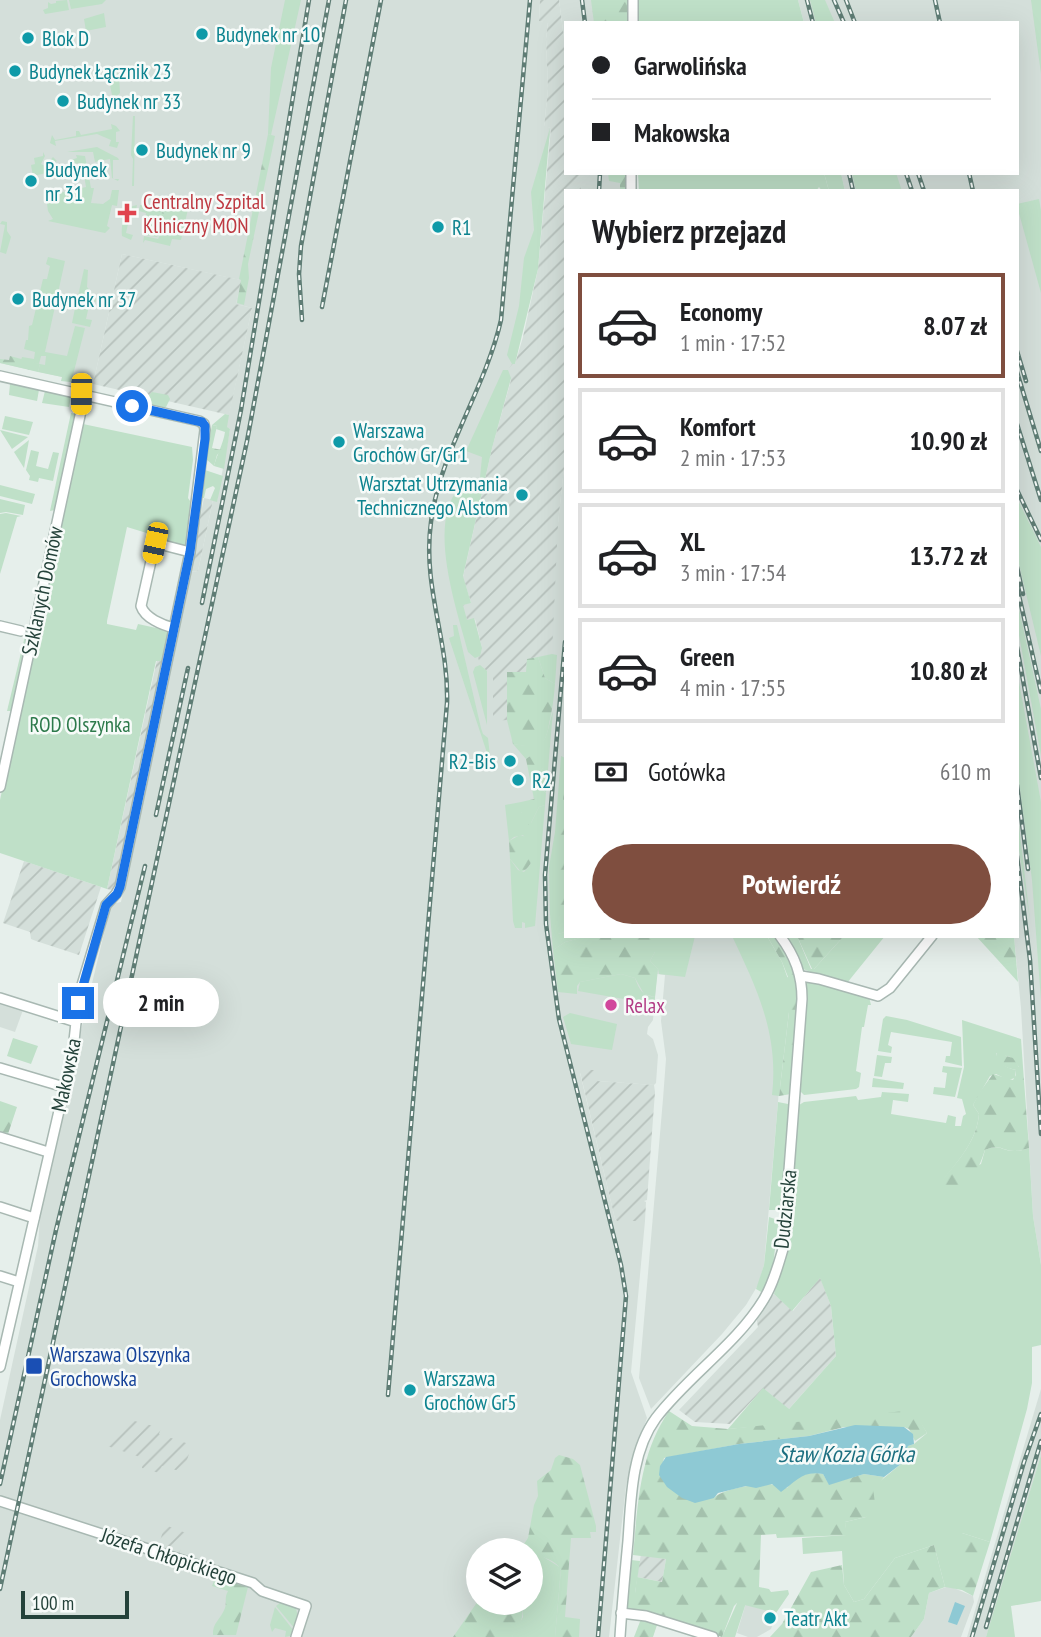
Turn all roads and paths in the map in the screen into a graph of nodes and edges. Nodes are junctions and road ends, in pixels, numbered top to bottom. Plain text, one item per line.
1 (633, 0) edge
2 (633, 21) edge
3 (0, 376) edge
4 (81, 394) junction
5 (190, 552) junction
6 (0, 626) edge
7 (174, 628) junction
8 (21, 631) dead end
9 (0, 787) edge
10 (781, 938) edge
11 (930, 938) edge
12 (800, 976) junction
13 (0, 998) edge
14 (76, 1022) junction
15 (0, 1068) edge
16 (64, 1087) junction
17 (0, 1137) edge
18 (48, 1152) junction
19 (0, 1207) edge
20 (34, 1218) junction
21 (0, 1276) edge
22 (19, 1283) junction
23 (3, 1344) edge
24 (0, 1367) edge
25 (0, 1501) edge
26 (621, 1613) junction
27 (296, 1637) edge
28 (620, 1637) edge
29 (713, 1637) edge

1 - 2 street
3 - 4 street
4 - 5 street, Makowska
4 - 9 street, Szklanych Domów
5 - 7 street, Makowska
5 - 7 street
6 - 8 street
7 - 14 street, Makowska
10 - 12 street
11 - 12 street
12 - 26 street, Dudziarska
13 - 14 street
14 - 16 street, Makowska
15 - 16 street
16 - 18 street, Makowska
17 - 18 street
18 - 20 street, Makowska
19 - 20 street
20 - 22 street, Makowska
21 - 22 street
22 - 23 street, Makowska
23 - 24 street, Makowska
25 - 27 street, Józefa Chłopickiego
26 - 28 street, Dudziarska
26 - 29 street

